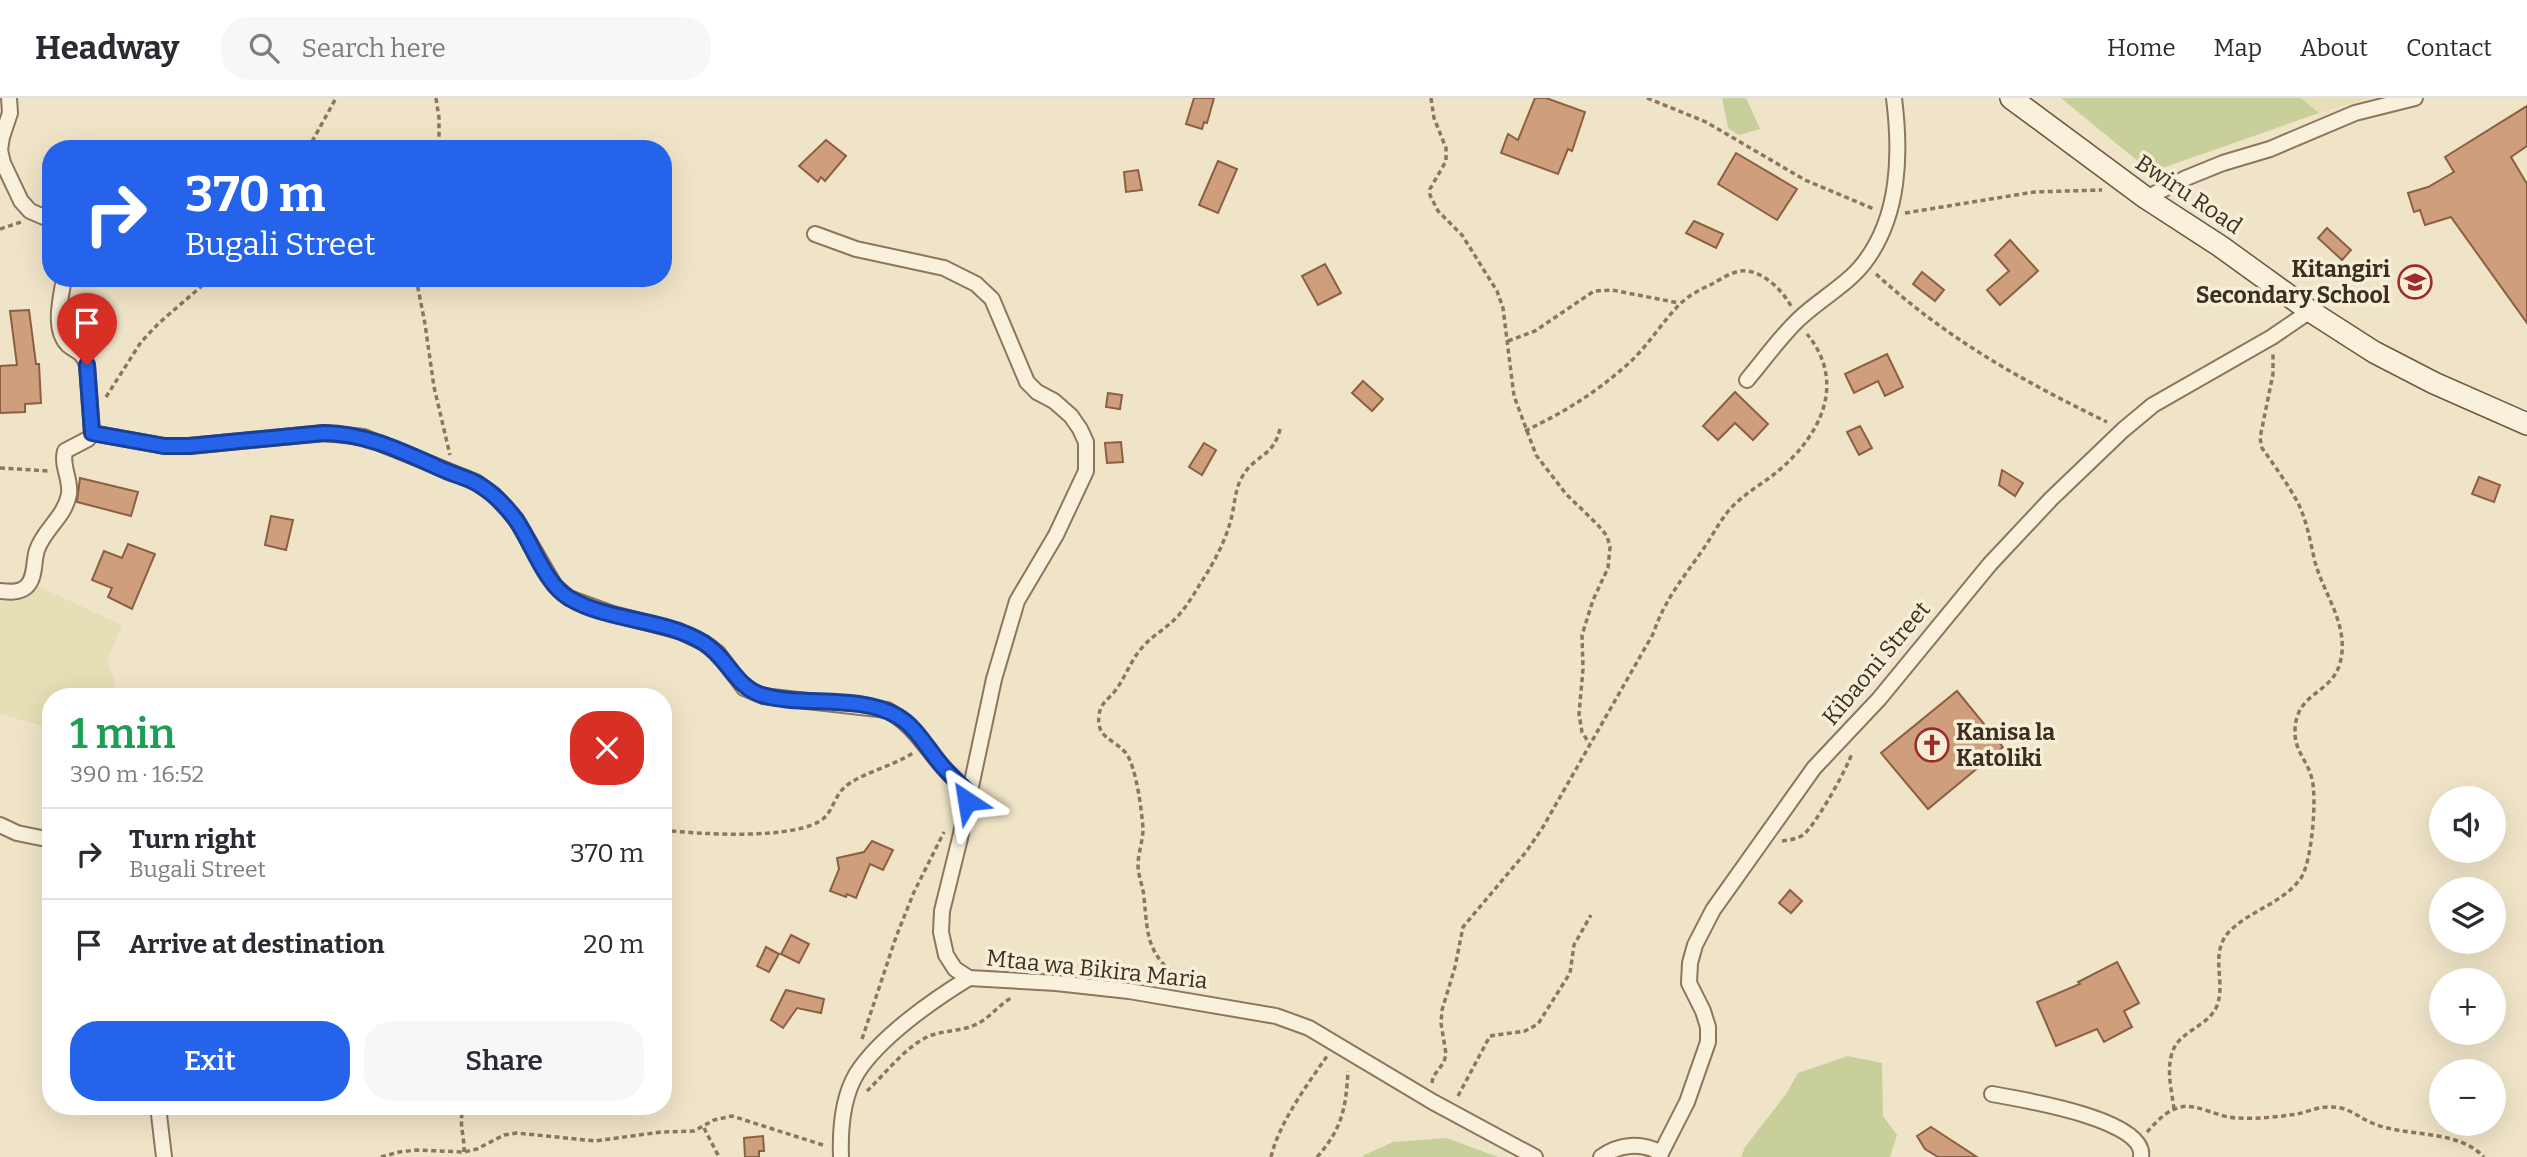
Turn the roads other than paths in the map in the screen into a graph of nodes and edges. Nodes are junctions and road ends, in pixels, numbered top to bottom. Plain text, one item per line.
1 (9, 98) edge
2 (1894, 98) edge
3 (2011, 98) edge
4 (2415, 98) edge
5 (2139, 192) junction
6 (42, 216) edge
7 (816, 234) dead end
8 (63, 287) edge
9 (2310, 311) junction
10 (1747, 380) dead end
11 (2527, 424) edge
12 (92, 426) junction
13 (0, 591) edge
14 (969, 793) junction
15 (0, 825) edge
16 (42, 838) edge
17 (969, 978) junction
18 (1992, 1094) dead end
19 (159, 1115) edge
20 (841, 1154) edge
21 (1660, 1155) edge
22 (164, 1157) edge
23 (1535, 1157) edge
24 (1601, 1157) edge
25 (2141, 1157) edge

1 - 6 street
2 - 10 street
3 - 5 main road, Bwiru Road
4 - 5 street
5 - 9 main road, Bwiru Road
7 - 14 street, Mtaa wa Bikira Maria
8 - 12 street
9 - 11 main road, Bwiru Road
9 - 21 street, Kibaoni Street
12 - 13 street
12 - 14 street
14 - 17 street, Mtaa wa Bikira Maria
15 - 16 street
17 - 20 street
17 - 23 street, Mtaa wa Bikira Maria
18 - 25 street
19 - 22 street
21 - 24 street

